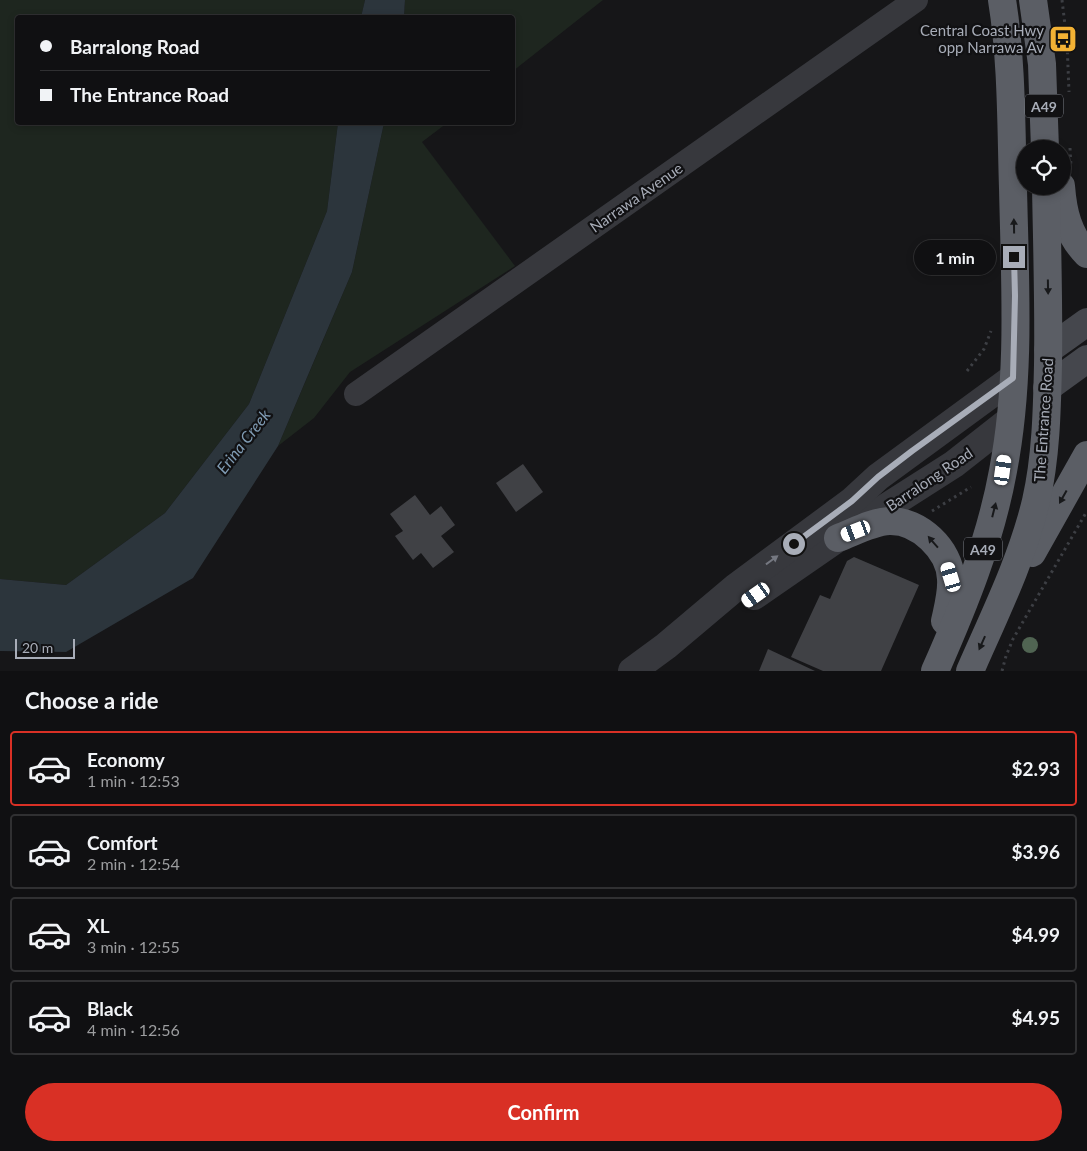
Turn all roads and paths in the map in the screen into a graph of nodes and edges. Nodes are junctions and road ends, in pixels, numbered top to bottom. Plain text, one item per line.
1 (916, 0) edge
2 (1002, 0) edge
3 (1033, 0) edge
4 (1062, 0) edge
5 (1069, 99) dead end
6 (1057, 140) edge
7 (1046, 195) edge
8 (1064, 195) edge
9 (1087, 254) edge
10 (1087, 322) edge
11 (992, 326) dead end
12 (1048, 350) junction
13 (1087, 359) edge
14 (967, 371) dead end
15 (1013, 378) junction
16 (1048, 388) junction
17 (356, 394) dead end
18 (1010, 420) junction
19 (1087, 455) edge
20 (971, 487) dead end
21 (1087, 511) edge
22 (928, 514) dead end
23 (838, 538) junction
24 (995, 614) junction
25 (666, 646) junction
26 (632, 671) edge
27 (934, 671) edge
28 (970, 671) edge
29 (1002, 671) edge

1 - 17 street, Narrawa Avenue
15 -> 2 highway, A49
3 - 6 highway
4 - 5 path
7 -> 12 highway, The Entrance Road / A49
8 - 9 highway
10 - 12 main road
11 - 14 path
12 - 15 highway
12 - 16 highway, The Entrance Road / A49
13 - 16 main road
15 - 18 highway, A49
25 -> 15 street, Barralong Road
16 - 18 highway
16 - 24 highway, The Entrance Road / A49
18 - 23 street, Barralong Road
27 -> 18 highway, A49
19 -> 24 highway
20 - 22 path
21 - 29 path
23 - 25 street, Barralong Road
27 -> 23 highway
24 -> 28 highway, The Entrance Road / A49
25 - 26 street, Barralong Road

